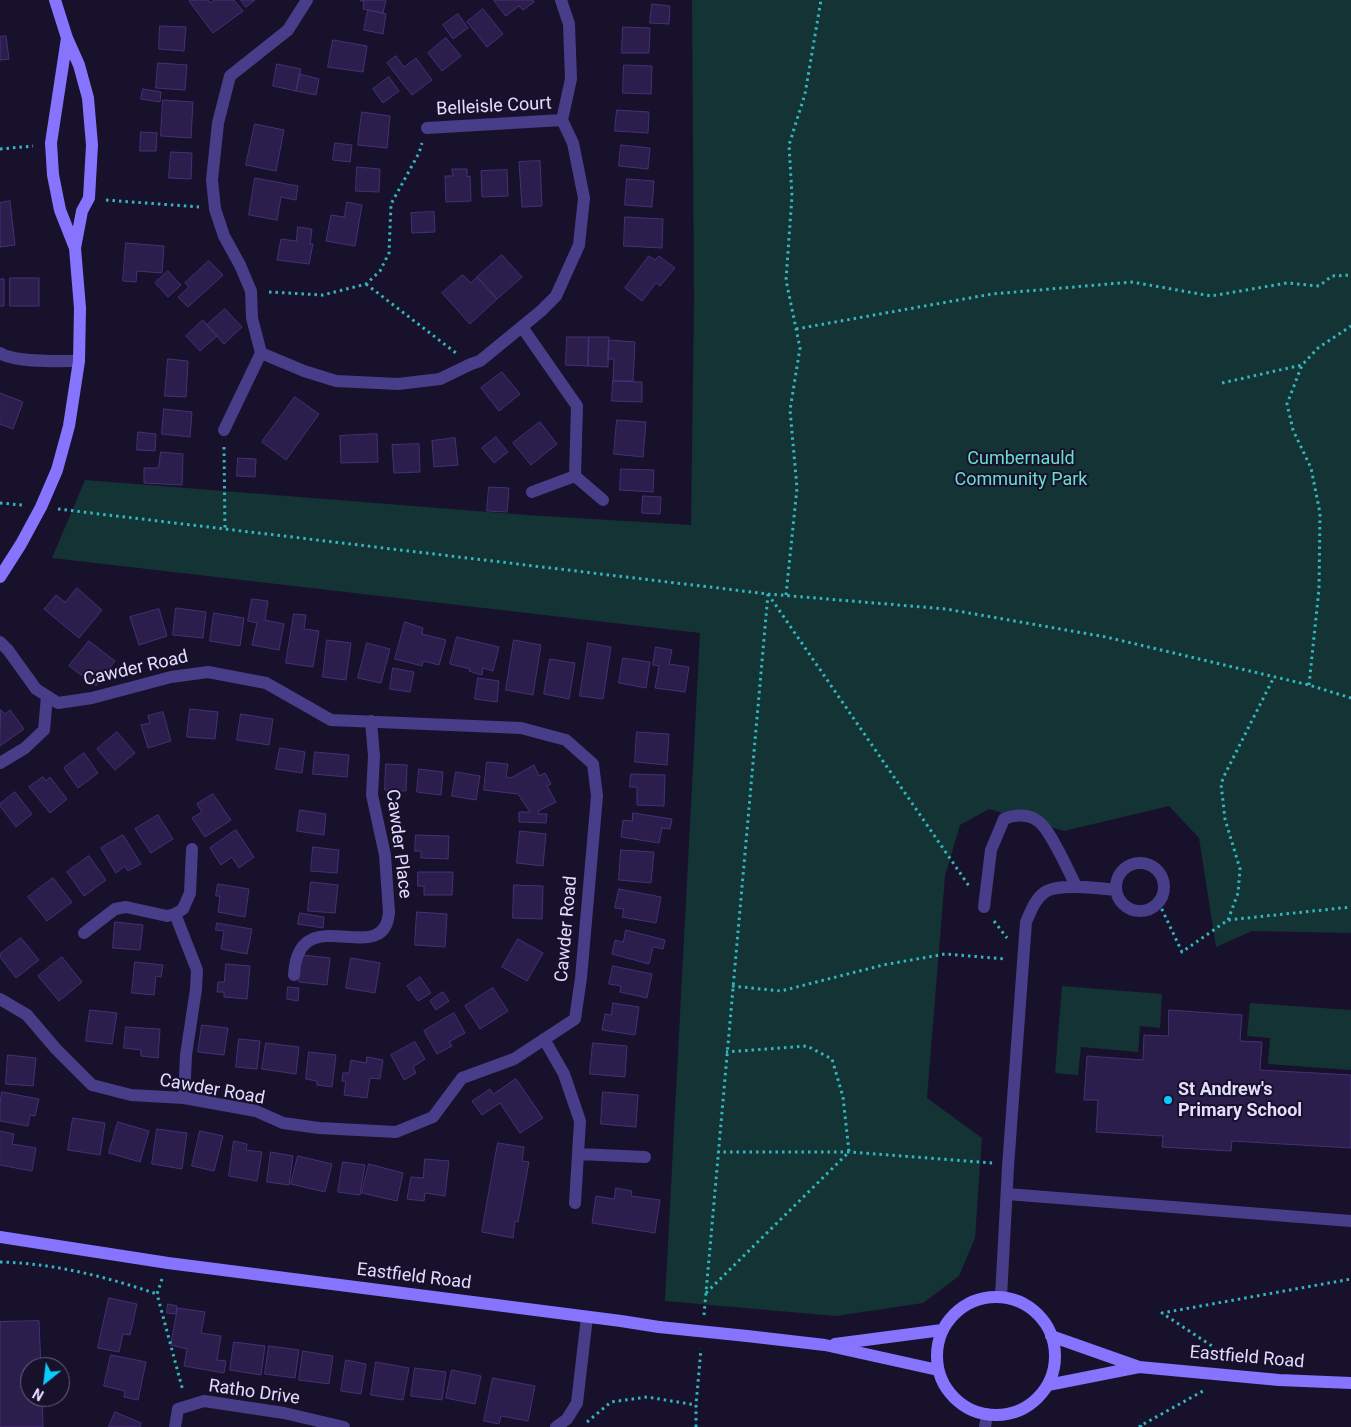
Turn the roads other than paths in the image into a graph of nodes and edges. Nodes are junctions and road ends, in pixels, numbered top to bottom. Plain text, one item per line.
1 (55, 0) edge
2 (307, 0) edge
3 (561, 0) edge
4 (67, 38) junction
5 (562, 120) junction
6 (427, 128) road end
7 (75, 248) junction
8 (522, 327) junction
9 (0, 353) edge
10 (261, 353) junction
11 (79, 361) junction
12 (224, 430) road end
13 (575, 476) junction
14 (532, 492) dead end
15 (603, 500) dead end
16 (0, 577) edge
17 (0, 642) edge
18 (47, 696) junction
19 (371, 721) junction
20 (0, 763) edge
21 (192, 849) dead end
22 (1076, 886) junction
23 (1116, 890) junction
24 (984, 907) road end
25 (175, 914) junction
26 (84, 932) dead end
27 (294, 975) dead end
28 (0, 999) edge
29 (544, 1039) junction
30 (184, 1098) junction
31 (578, 1154) junction
32 (645, 1157) dead end
33 (1007, 1194) junction
34 (575, 1203) dead end
35 (1351, 1221) edge
36 (0, 1237) edge
37 (1001, 1297) junction
38 (587, 1317) junction
39 (942, 1330) junction
40 (1051, 1336) junction
41 (825, 1345) junction
42 (1139, 1367) junction
43 (938, 1370) junction
44 (1351, 1383) edge
45 (1048, 1385) junction
46 (987, 1414) junction
47 (175, 1427) edge
48 (344, 1427) edge
49 (556, 1427) edge
50 (985, 1427) edge

1 - 4 street
2 - 10 street
3 - 5 street
4 - 7 street
4 - 7 street
5 - 6 street, Belleisle Court
5 - 8 street
7 - 11 street
8 - 10 street
8 - 13 street
9 - 11 street
10 - 12 street
11 - 16 street
13 - 14 street
13 - 15 street
17 - 18 street, Cawder Road
18 - 19 street, Cawder Road
18 - 20 street
19 - 27 street, Cawder Place
19 - 29 street, Cawder Road
21 - 25 street
22 - 23 street
22 - 24 street
22 - 33 street
23 - 23 street
25 - 26 street
25 - 30 street
28 - 30 street, Cawder Road
29 - 30 street, Cawder Road
29 - 31 street
31 - 32 street
31 - 34 street
33 - 35 street
33 - 37 street
36 - 38 street, Eastfield Road
37 - 39 street
37 - 40 street
38 - 41 street, Eastfield Road, bridge
38 - 49 street
39 - 41 street, Eastfield Road
39 - 43 street
40 - 42 street, Eastfield Road
40 - 45 street
41 - 43 street, Eastfield Road
42 - 44 street, Eastfield Road
42 - 45 street, Eastfield Road
43 - 46 street
45 - 46 street
46 - 50 street
47 - 48 street, Ratho Drive

